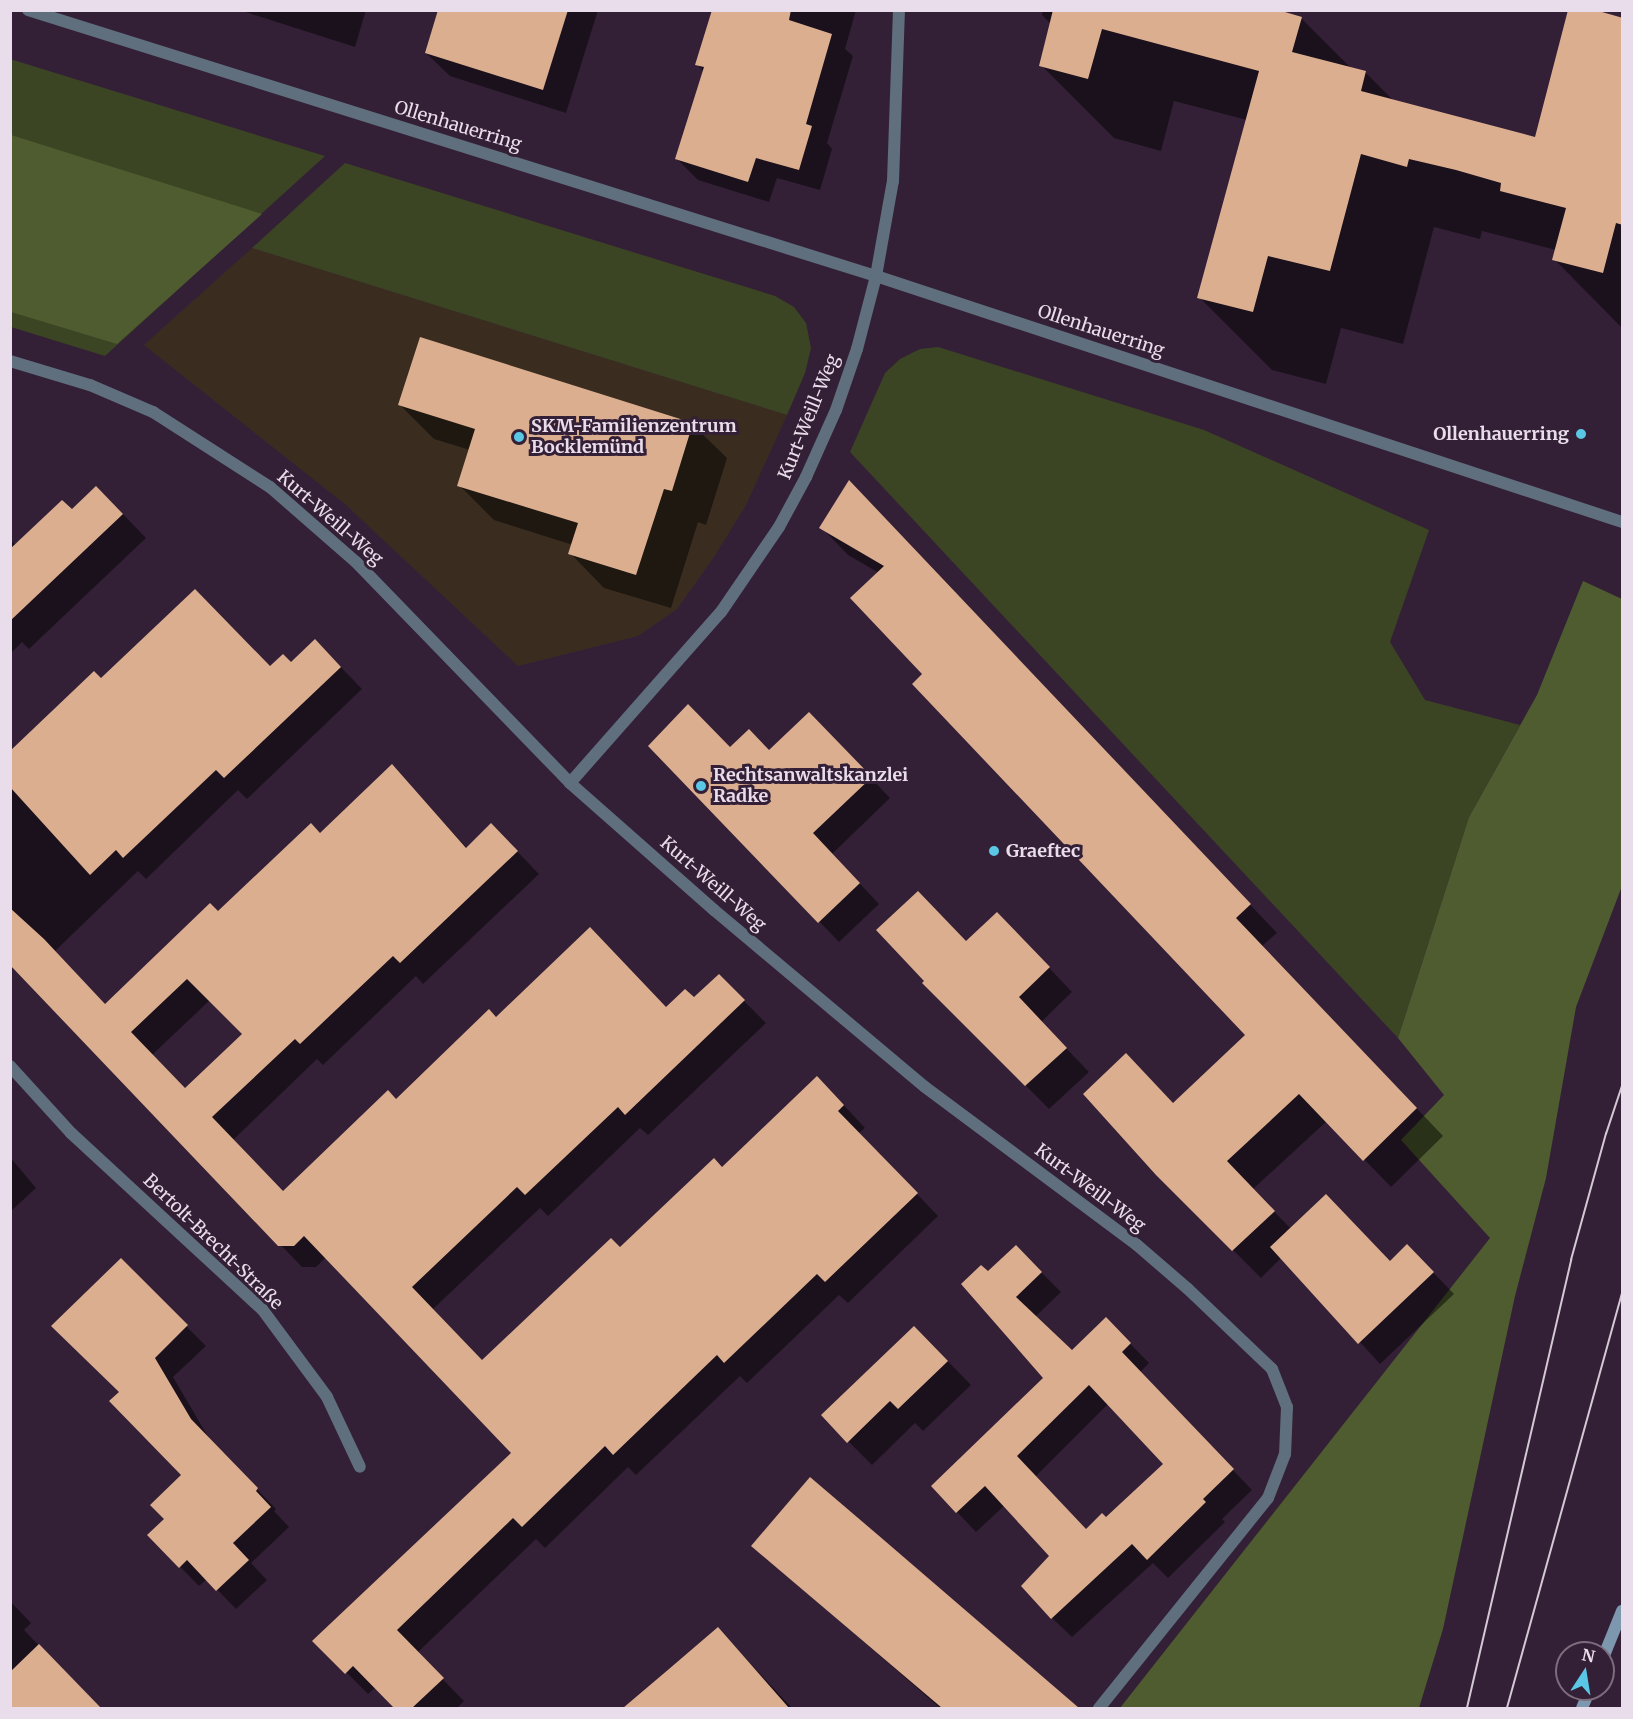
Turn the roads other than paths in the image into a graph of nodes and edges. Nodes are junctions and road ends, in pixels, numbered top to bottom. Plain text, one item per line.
1 (28, 10) edge
2 (898, 10) edge
3 (876, 276) junction
4 (10, 361) edge
5 (1623, 522) edge
6 (570, 783) junction
7 (10, 1066) edge
8 (360, 1467) dead end
9 (1623, 1611) edge
10 (1610, 1641) edge
11 (1099, 1708) edge

1 - 3 street, Ollenhauerring
2 - 3 street
3 - 5 street, Ollenhauerring
3 - 6 street, Kurt-Weill-Weg
4 - 6 street, Kurt-Weill-Weg
6 - 11 street, Kurt-Weill-Weg
7 - 8 street, Bertolt-Brecht-Straße
9 - 10 main road

